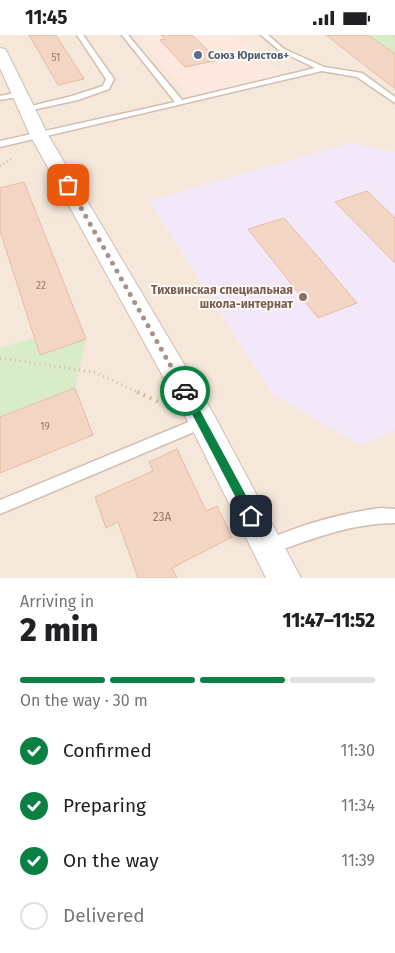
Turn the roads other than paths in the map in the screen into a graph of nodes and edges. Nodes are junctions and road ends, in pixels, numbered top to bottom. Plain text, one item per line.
1 (80, 35) edge
2 (125, 35) edge
3 (264, 35) edge
4 (0, 52) edge
5 (322, 69) junction
6 (15, 101) edge
7 (395, 101) edge
8 (180, 103) junction
9 (39, 135) junction
10 (0, 144) edge
11 (203, 422) junction
12 (0, 507) edge
13 (395, 515) edge
14 (267, 547) junction
15 (284, 578) edge

1 - 6 lane
2 - 8 lane
3 - 5 lane
4 - 6 street
5 - 7 lane
5 - 8 lane
6 - 9 street
8 - 9 lane
9 - 10 lane
9 - 11 street
11 - 12 lane
11 - 14 street
13 - 14 lane
14 - 15 street

